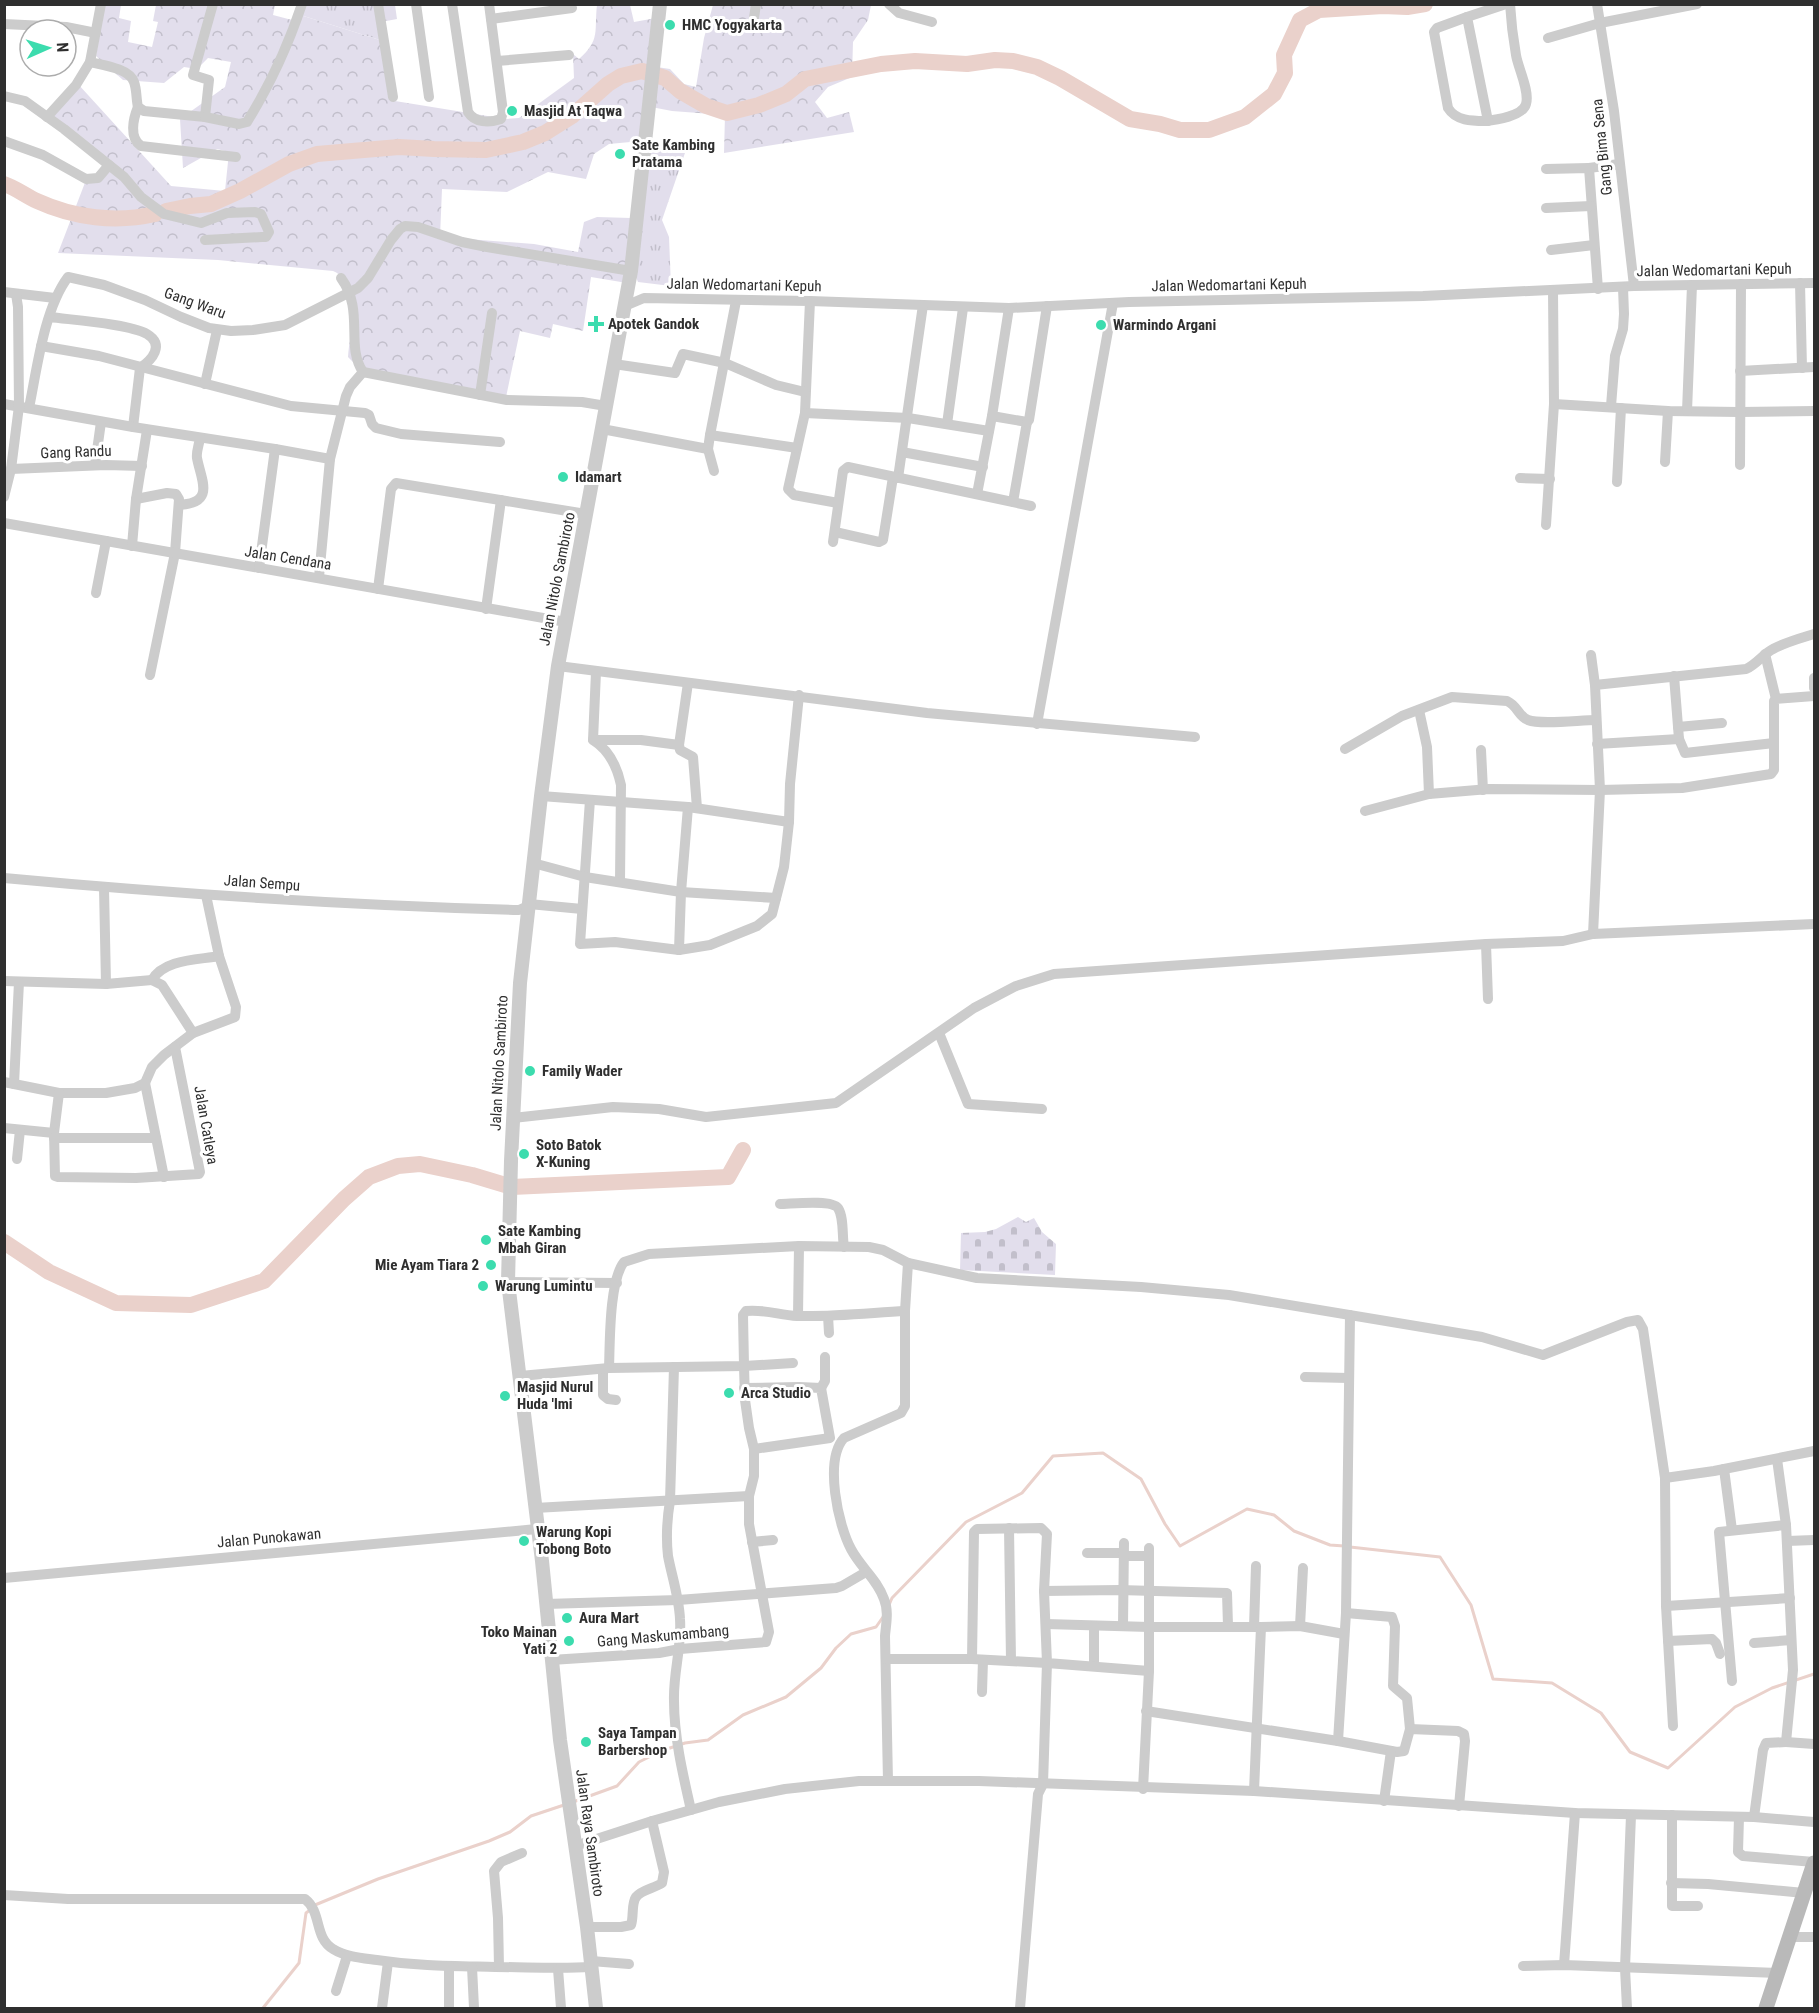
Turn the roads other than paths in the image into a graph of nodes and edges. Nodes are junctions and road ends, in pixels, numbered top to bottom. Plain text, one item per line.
1 (101, 4) edge
2 (213, 4) edge
3 (302, 4) edge
4 (378, 4) edge
5 (416, 4) edge
6 (452, 4) edge
7 (489, 4) edge
8 (660, 4) edge
9 (756, 4) edge
10 (889, 4) edge
11 (1508, 4) edge
12 (1597, 4) edge
13 (1697, 4) edge
14 (572, 8) dead end
15 (1658, 8) edge
16 (1467, 17) junction
17 (754, 18) dead end
18 (491, 19) junction
19 (932, 22) dead end
20 (1600, 23) junction
21 (4, 24) edge
22 (96, 33) junction
23 (1548, 38) dead end
24 (569, 55) dead end
25 (497, 61) junction
26 (90, 62) junction
27 (4, 96) edge
28 (393, 97) dead end
29 (429, 97) dead end
30 (138, 107) junction
31 (47, 117) junction
32 (205, 117) junction
33 (1488, 121) junction
34 (4, 141) edge
35 (236, 157) dead end
36 (1619, 164) junction
37 (109, 165) junction
38 (1588, 168) junction
39 (1546, 169) dead end
40 (1592, 206) junction
41 (1546, 208) dead end
42 (205, 240) dead end
43 (1594, 245) junction
44 (1551, 250) dead end
45 (631, 271) junction
46 (341, 279) dead end
47 (1800, 283) junction
48 (1815, 283) edge
49 (1741, 284) junction
50 (1692, 285) junction
51 (628, 286) junction
52 (1628, 287) junction
53 (1598, 289) junction
54 (1553, 291) junction
55 (350, 292) junction
56 (10, 293) edge
57 (55, 298) junction
58 (644, 298) junction
59 (736, 301) junction
60 (810, 301) junction
61 (1113, 303) junction
62 (923, 305) junction
63 (625, 306) junction
64 (1047, 306) junction
65 (963, 308) junction
66 (1009, 308) junction
67 (492, 313) dead end
68 (50, 317) junction
69 (217, 330) junction
70 (41, 346) junction
71 (725, 363) junction
72 (614, 364) junction
73 (1815, 367) edge
74 (140, 368) junction
75 (1802, 368) junction
76 (1740, 371) junction
77 (363, 372) junction
78 (205, 384) junction
79 (805, 392) junction
80 (480, 395) junction
81 (4, 404) edge
82 (1554, 404) junction
83 (606, 406) junction
84 (24, 407) junction
85 (1616, 407) junction
86 (343, 410) junction
87 (1668, 411) junction
88 (1687, 411) junction
89 (1815, 411) edge
90 (1739, 412) junction
91 (805, 413) junction
92 (992, 416) junction
93 (908, 418) junction
94 (101, 422) junction
95 (1027, 422) junction
96 (947, 424) junction
97 (133, 428) junction
98 (147, 429) junction
99 (602, 429) junction
100 (989, 431) junction
101 (710, 435) junction
102 (200, 438) junction
103 (500, 442) dead end
104 (797, 448) junction
105 (275, 449) junction
106 (708, 449) junction
107 (902, 452) junction
108 (330, 459) junction
109 (1665, 462) dead end
110 (95, 465) junction
111 (1740, 465) dead end
112 (142, 466) junction
113 (983, 467) junction
114 (11, 469) junction
115 (714, 471) dead end
116 (896, 478) junction
117 (1520, 478) dead end
118 (1550, 479) junction
119 (1617, 482) dead end
120 (977, 494) junction
121 (4, 497) edge
122 (136, 499) junction
123 (501, 500) junction
124 (1013, 502) junction
125 (838, 503) junction
126 (179, 505) junction
127 (1031, 506) dead end
128 (586, 514) junction
129 (4, 523) edge
130 (1546, 525) dead end
131 (106, 542) junction
132 (132, 546) junction
133 (176, 553) junction
134 (259, 568) junction
135 (319, 578) junction
136 (378, 589) junction
137 (96, 593) dead end
138 (486, 609) junction
139 (566, 622) junction
140 (1815, 634) edge
141 (1765, 654) junction
142 (1591, 655) dead end
143 (558, 666) junction
144 (596, 672) junction
145 (150, 675) dead end
146 (1674, 675) junction
147 (1815, 678) edge
148 (688, 683) junction
149 (1595, 686) junction
150 (1815, 687) edge
151 (799, 695) junction
152 (1815, 696) edge
153 (1776, 699) junction
154 (1419, 710) junction
155 (1596, 720) junction
156 (1722, 723) dead end
157 (1037, 724) junction
158 (1678, 727) junction
159 (1195, 737) dead end
160 (1679, 739) junction
161 (593, 740) junction
162 (1774, 743) junction
163 (1597, 744) junction
164 (679, 745) junction
165 (1345, 749) dead end
166 (1481, 750) dead end
167 (1483, 790) junction
168 (1600, 790) junction
169 (1429, 794) junction
170 (541, 796) junction
171 (590, 800) junction
172 (622, 802) junction
173 (693, 808) junction
174 (1365, 811) dead end
175 (789, 822) junction
176 (533, 863) junction
177 (585, 877) junction
178 (4, 879) edge
179 (620, 881) junction
180 (104, 888) junction
181 (681, 892) junction
182 (206, 895) junction
183 (776, 898) junction
184 (526, 909) junction
185 (582, 909) junction
186 (1815, 924) edge
187 (1593, 934) junction
188 (1486, 944) junction
189 (679, 950) junction
190 (219, 956) junction
191 (152, 980) junction
192 (4, 981) edge
193 (19, 982) junction
194 (106, 984) junction
195 (1488, 999) dead end
196 (193, 1033) junction
197 (939, 1033) junction
198 (175, 1047) junction
199 (9, 1083) edge
200 (145, 1083) junction
201 (59, 1093) junction
202 (1042, 1109) dead end
203 (513, 1118) junction
204 (4, 1128) edge
205 (20, 1130) junction
206 (54, 1136) junction
207 (156, 1138) junction
208 (17, 1159) dead end
209 (511, 1161) joint
210 (164, 1177) junction
211 (780, 1204) dead end
212 (799, 1246) junction
213 (844, 1247) junction
214 (908, 1263) junction
215 (508, 1282) junction
216 (617, 1283) junction
217 (905, 1311) junction
218 (1350, 1315) junction
219 (798, 1316) junction
220 (828, 1316) junction
221 (829, 1333) dead end
222 (825, 1357) dead end
223 (793, 1363) dead end
224 (744, 1366) junction
225 (674, 1367) junction
226 (606, 1368) junction
227 (520, 1376) junction
228 (1305, 1377) dead end
229 (1349, 1378) junction
230 (744, 1388) junction
231 (821, 1388) junction
232 (616, 1400) dead end
233 (830, 1438) junction
234 (841, 1440) junction
235 (754, 1449) junction
236 (1815, 1452) edge
237 (1777, 1459) junction
238 (1724, 1469) junction
239 (1665, 1478) junction
240 (749, 1496) junction
241 (670, 1501) junction
242 (535, 1508) junction
243 (1786, 1525) junction
244 (1009, 1528) junction
245 (537, 1529) junction
246 (1732, 1530) junction
247 (773, 1540) dead end
248 (1815, 1540) edge
249 (752, 1542) junction
250 (1786, 1542) junction
251 (1124, 1551) junction
252 (1088, 1553) dead end
253 (1256, 1566) dead end
254 (1303, 1568) dead end
255 (866, 1572) junction
256 (4, 1578) edge
257 (1124, 1590) junction
258 (1044, 1591) junction
259 (1149, 1592) junction
260 (762, 1595) junction
261 (1791, 1598) junction
262 (678, 1600) junction
263 (1726, 1603) junction
264 (546, 1604) junction
265 (1666, 1606) junction
266 (1346, 1613) junction
267 (1046, 1624) junction
268 (1123, 1625) junction
269 (1094, 1626) junction
270 (1228, 1626) junction
271 (1300, 1626) junction
272 (1149, 1627) junction
273 (1258, 1627) junction
274 (1344, 1634) junction
275 (1791, 1640) junction
276 (1668, 1641) junction
277 (1754, 1643) dead end
278 (680, 1649) junction
279 (1720, 1654) dead end
280 (886, 1659) junction
281 (551, 1660) junction
282 (977, 1660) junction
283 (1011, 1661) junction
284 (1047, 1663) junction
285 (1095, 1666) junction
286 (1149, 1671) junction
287 (1732, 1681) dead end
288 (982, 1692) dead end
289 (1146, 1711) junction
290 (1672, 1726) dead end
291 (1256, 1728) junction
292 (1410, 1729) junction
293 (1338, 1741) junction
294 (1786, 1742) junction
295 (1815, 1744) edge
296 (1391, 1751) junction
297 (888, 1781) junction
298 (1043, 1784) junction
299 (1143, 1789) junction
300 (1254, 1791) junction
301 (1384, 1801) junction
302 (1459, 1806) junction
303 (691, 1809) junction
304 (1575, 1813) junction
305 (1631, 1815) junction
306 (1672, 1815) junction
307 (1739, 1817) junction
308 (1754, 1817) junction
309 (652, 1821) junction
310 (1815, 1822) edge
311 (575, 1846) junction
312 (522, 1852) dead end
313 (1815, 1862) edge
314 (1671, 1883) junction
315 (1804, 1893) junction
316 (4, 1895) edge
317 (1698, 1906) dead end
318 (587, 1926) junction
319 (1790, 1937) junction
320 (1815, 1937) edge
321 (347, 1956) junction
322 (388, 1962) junction
323 (591, 1964) junction
324 (629, 1964) dead end
325 (1564, 1965) junction
326 (449, 1966) junction
327 (1523, 1966) dead end
328 (472, 1967) junction
329 (499, 1967) junction
330 (1625, 1968) junction
331 (558, 1969) junction
332 (1778, 1973) junction
333 (336, 1991) dead end
334 (382, 2008) edge
335 (449, 2008) edge
336 (474, 2008) edge
337 (561, 2008) edge
338 (596, 2008) edge
339 (1020, 2008) edge
340 (1627, 2008) edge
341 (1766, 2008) edge

1 - 22 street
2 - 32 street
3 - 32 street
4 - 28 street
5 - 29 street
6 - 25 street
7 - 18 street
8 - 45 street, Jalan Nitolo Sambiroto
9 - 17 street
10 - 19 street
11 - 16 street
11 - 33 street
12 - 20 street, Gang Bima Sena
13 - 15 street
14 - 18 street
15 - 20 street
16 - 33 street
16 - 33 street
18 - 25 street
20 - 23 street
20 - 36 street, Gang Bima Sena
21 - 22 street
22 - 26 street
24 - 25 street
26 - 30 street
26 - 31 street
27 - 31 street
30 - 32 street
30 - 35 street
31 - 37 street
34 - 37 street
36 - 38 street
36 - 52 street, Gang Bima Sena
37 - 42 street
38 - 39 street
38 - 40 street
40 - 41 street
40 - 43 street
43 - 44 street
43 - 53 street
45 - 51 street, Jalan Nitolo Sambiroto
45 - 55 street, Gang Waru
46 - 55 street
47 - 48 street, Jalan Wedomartani Kepuh
47 - 49 street, Jalan Wedomartani Kepuh
47 - 75 street
49 - 50 street, Jalan Wedomartani Kepuh
49 - 76 street
50 - 52 street, Jalan Wedomartani Kepuh
50 - 88 street
51 - 58 street
51 - 63 street, Jalan Nitolo Sambiroto
52 - 53 street, Jalan Wedomartani Kepuh
52 - 85 street, Gang Bima Sena
53 - 54 street, Jalan Wedomartani Kepuh
54 - 61 street, Jalan Wedomartani Kepuh
54 - 82 street
55 - 69 street, Gang Waru
55 - 77 street
56 - 57 street
56 - 84 street
57 - 68 street
57 - 69 street, Gang Waru
58 - 59 street, Jalan Wedomartani Kepuh
58 - 63 street, Jalan Wedomartani Kepuh
59 - 60 street, Jalan Wedomartani Kepuh
59 - 71 street
60 - 62 street, Jalan Wedomartani Kepuh
60 - 79 street
61 - 64 street, Jalan Wedomartani Kepuh
61 - 157 street
62 - 65 street, Jalan Wedomartani Kepuh
62 - 93 street
63 - 72 street, Jalan Nitolo Sambiroto
64 - 66 street, Jalan Wedomartani Kepuh
64 - 95 street
65 - 66 street, Jalan Wedomartani Kepuh
65 - 96 street
66 - 92 street
67 - 80 street
68 - 70 street
68 - 74 street
69 - 78 street
70 - 74 street
70 - 84 street
71 - 72 street
71 - 79 street
71 - 101 street
72 - 83 street, Jalan Nitolo Sambiroto
73 - 75 street
74 - 78 street
74 - 97 street
75 - 76 street
76 - 90 street
77 - 80 street
77 - 86 street
78 - 86 street
79 - 91 street
80 - 83 street
81 - 84 street
82 - 85 street
82 - 118 street
83 - 99 street, Jalan Nitolo Sambiroto
84 - 94 street
84 - 114 street
85 - 87 street
85 - 119 street, Gang Bima Sena
86 - 103 street
86 - 108 street
87 - 88 street
87 - 109 street
88 - 90 street
89 - 90 street
90 - 111 street
91 - 93 street
91 - 104 street
92 - 95 street
92 - 100 street
93 - 96 street
93 - 107 street
94 - 97 street
94 - 110 street
95 - 124 street
96 - 100 street
97 - 98 street
98 - 102 street
98 - 112 street
99 - 106 street
99 - 128 street, Jalan Nitolo Sambiroto
100 - 113 street
101 - 104 street
101 - 106 street
102 - 105 street
102 - 126 street
104 - 125 street
105 - 108 street
105 - 134 street
106 - 115 street
107 - 113 street
107 - 116 street
108 - 135 street
110 - 112 street, Gang Randu
110 - 114 street, Gang Randu
112 - 122 street
113 - 120 street
114 - 121 street
116 - 120 street
116 - 125 street
116 - 125 street
117 - 118 street
118 - 130 street
120 - 124 street
122 - 126 street
122 - 132 street
123 - 128 street
123 - 136 street
123 - 138 street
124 - 127 street
126 - 133 street
128 - 139 street, Jalan Nitolo Sambiroto
129 - 131 street, Jalan Cendana
131 - 132 street, Jalan Cendana
131 - 137 street
132 - 133 street, Jalan Cendana
133 - 134 street, Jalan Cendana
133 - 145 street
134 - 135 street, Jalan Cendana
135 - 136 street, Jalan Cendana
136 - 138 street, Jalan Cendana
138 - 139 street, Jalan Cendana
139 - 143 street, Jalan Nitolo Sambiroto
140 - 141 street
141 - 146 street
141 - 153 street
142 - 149 street
143 - 144 street
143 - 170 street, Jalan Nitolo Sambiroto
144 - 148 street
144 - 161 street
146 - 149 street
146 - 158 street
147 - 150 street
148 - 151 street
148 - 164 street
149 - 155 street
151 - 157 street
151 - 175 street
152 - 153 street
153 - 162 street
154 - 155 street
154 - 165 street
154 - 169 street
155 - 163 street
156 - 158 street
157 - 159 street
158 - 160 street
160 - 162 street
160 - 163 street
161 - 164 street
161 - 172 street
162 - 168 street
163 - 168 street
164 - 173 street
166 - 167 street
167 - 168 street
167 - 169 street
168 - 187 street
169 - 174 street
170 - 171 street
170 - 176 street, Jalan Nitolo Sambiroto
171 - 172 street
171 - 177 street
172 - 173 street
172 - 179 street
173 - 175 street
173 - 181 street
175 - 183 street
176 - 177 street
176 - 184 street, Jalan Nitolo Sambiroto
177 - 179 street
177 - 185 street
178 - 180 street, Jalan Sempu
179 - 181 street
180 - 182 street, Jalan Sempu
180 - 194 street
181 - 183 street
181 - 189 street
182 - 184 street, Jalan Sempu
182 - 190 street
183 - 189 street
184 - 185 street, Jalan Sempu
184 - 203 street, Jalan Nitolo Sambiroto
185 - 189 street
186 - 187 street
187 - 188 street
188 - 195 street
188 - 197 street
190 - 191 street
190 - 196 street
191 - 194 street
191 - 196 street
192 - 193 street
193 - 194 street
193 - 199 street
196 - 198 street
197 - 202 street
197 - 203 street
198 - 200 street
198 - 210 street, Jalan Catleya
199 - 201 street
200 - 201 street
200 - 207 street
201 - 206 street
203 - 209 street, Jalan Nitolo Sambiroto
204 - 205 street
205 - 206 street
205 - 208 street
206 - 207 street
206 - 210 street
207 - 210 street
209 - 215 street, Jalan Raya Sambiroto
211 - 213 street
212 - 213 street
212 - 216 street
212 - 219 street
213 - 214 street
214 - 217 street
214 - 218 street
215 - 216 street
215 - 227 street, Jalan Raya Sambiroto
216 - 226 street
217 - 220 street
217 - 234 street
218 - 229 street
218 - 239 street
219 - 220 street
219 - 224 street
220 - 221 street
222 - 231 street
223 - 224 street
224 - 225 street
224 - 230 street
225 - 226 street
225 - 241 street
226 - 227 street
226 - 232 street
227 - 242 street, Jalan Raya Sambiroto
228 - 229 street
229 - 266 street
230 - 231 street
230 - 235 street
231 - 233 street
233 - 234 street
233 - 235 street
234 - 255 street
235 - 240 street
236 - 237 street
237 - 238 street
237 - 243 street
238 - 239 street
238 - 246 street
239 - 265 street
240 - 241 street
240 - 249 street
241 - 242 street
241 - 262 street
242 - 245 street, Jalan Raya Sambiroto
243 - 246 street
243 - 250 street
244 - 258 street
244 - 282 street
244 - 283 street
245 - 256 street, Jalan Punokawan
245 - 264 street, Jalan Raya Sambiroto
246 - 263 street
247 - 249 street
248 - 250 street
249 - 260 street
250 - 261 street
251 - 252 street
251 - 257 street
251 - 259 street
253 - 273 street
254 - 271 street
255 - 260 street
255 - 280 street
257 - 258 street
257 - 259 street
257 - 268 street
258 - 267 street
259 - 270 street
259 - 272 street
260 - 262 street
260 - 278 street, Gang Maskumambang
261 - 263 street
261 - 275 street
262 - 264 street
262 - 278 street
263 - 265 street
263 - 287 street
264 - 281 street, Jalan Raya Sambiroto
265 - 276 street
266 - 274 street
266 - 292 street
267 - 269 street
267 - 284 street
268 - 269 street
268 - 272 street
269 - 285 street
270 - 272 street
270 - 273 street
271 - 273 street
271 - 274 street
272 - 286 street
273 - 291 street
274 - 293 street
275 - 277 street
275 - 294 street
276 - 279 street
276 - 290 street
278 - 281 street, Gang Maskumambang
278 - 303 street
280 - 282 street
280 - 297 street
281 - 311 street, Jalan Raya Sambiroto
282 - 283 street
282 - 288 street
283 - 284 street
284 - 285 street
284 - 298 street
285 - 286 street
286 - 289 street
289 - 291 street
289 - 299 street
291 - 293 street
291 - 300 street
292 - 296 street
292 - 302 street
293 - 296 street
294 - 295 street
294 - 308 street
296 - 301 street
297 - 298 street
297 - 303 street
298 - 299 street
298 - 339 street
299 - 300 street
300 - 301 street
301 - 302 street
302 - 304 street
303 - 309 street
304 - 305 street
304 - 325 street
305 - 306 street
305 - 330 street
306 - 307 street
306 - 314 street
307 - 308 street
307 - 313 street
308 - 310 street
309 - 311 street
309 - 318 street
311 - 318 street, Jalan Raya Sambiroto
312 - 329 street
313 - 315 main road
314 - 315 street
314 - 317 street
315 - 319 main road
316 - 321 street
318 - 323 street, Jalan Raya Sambiroto
319 - 320 street
319 - 332 main road
321 - 322 street
321 - 333 street
322 - 326 street
322 - 334 street
323 - 324 street
323 - 331 street
323 - 338 street, Jalan Raya Sambiroto
325 - 327 street
325 - 330 street
326 - 328 street
326 - 335 street
328 - 329 street
328 - 336 street
329 - 331 street
330 - 332 street
330 - 340 street
331 - 337 street
332 - 341 main road

